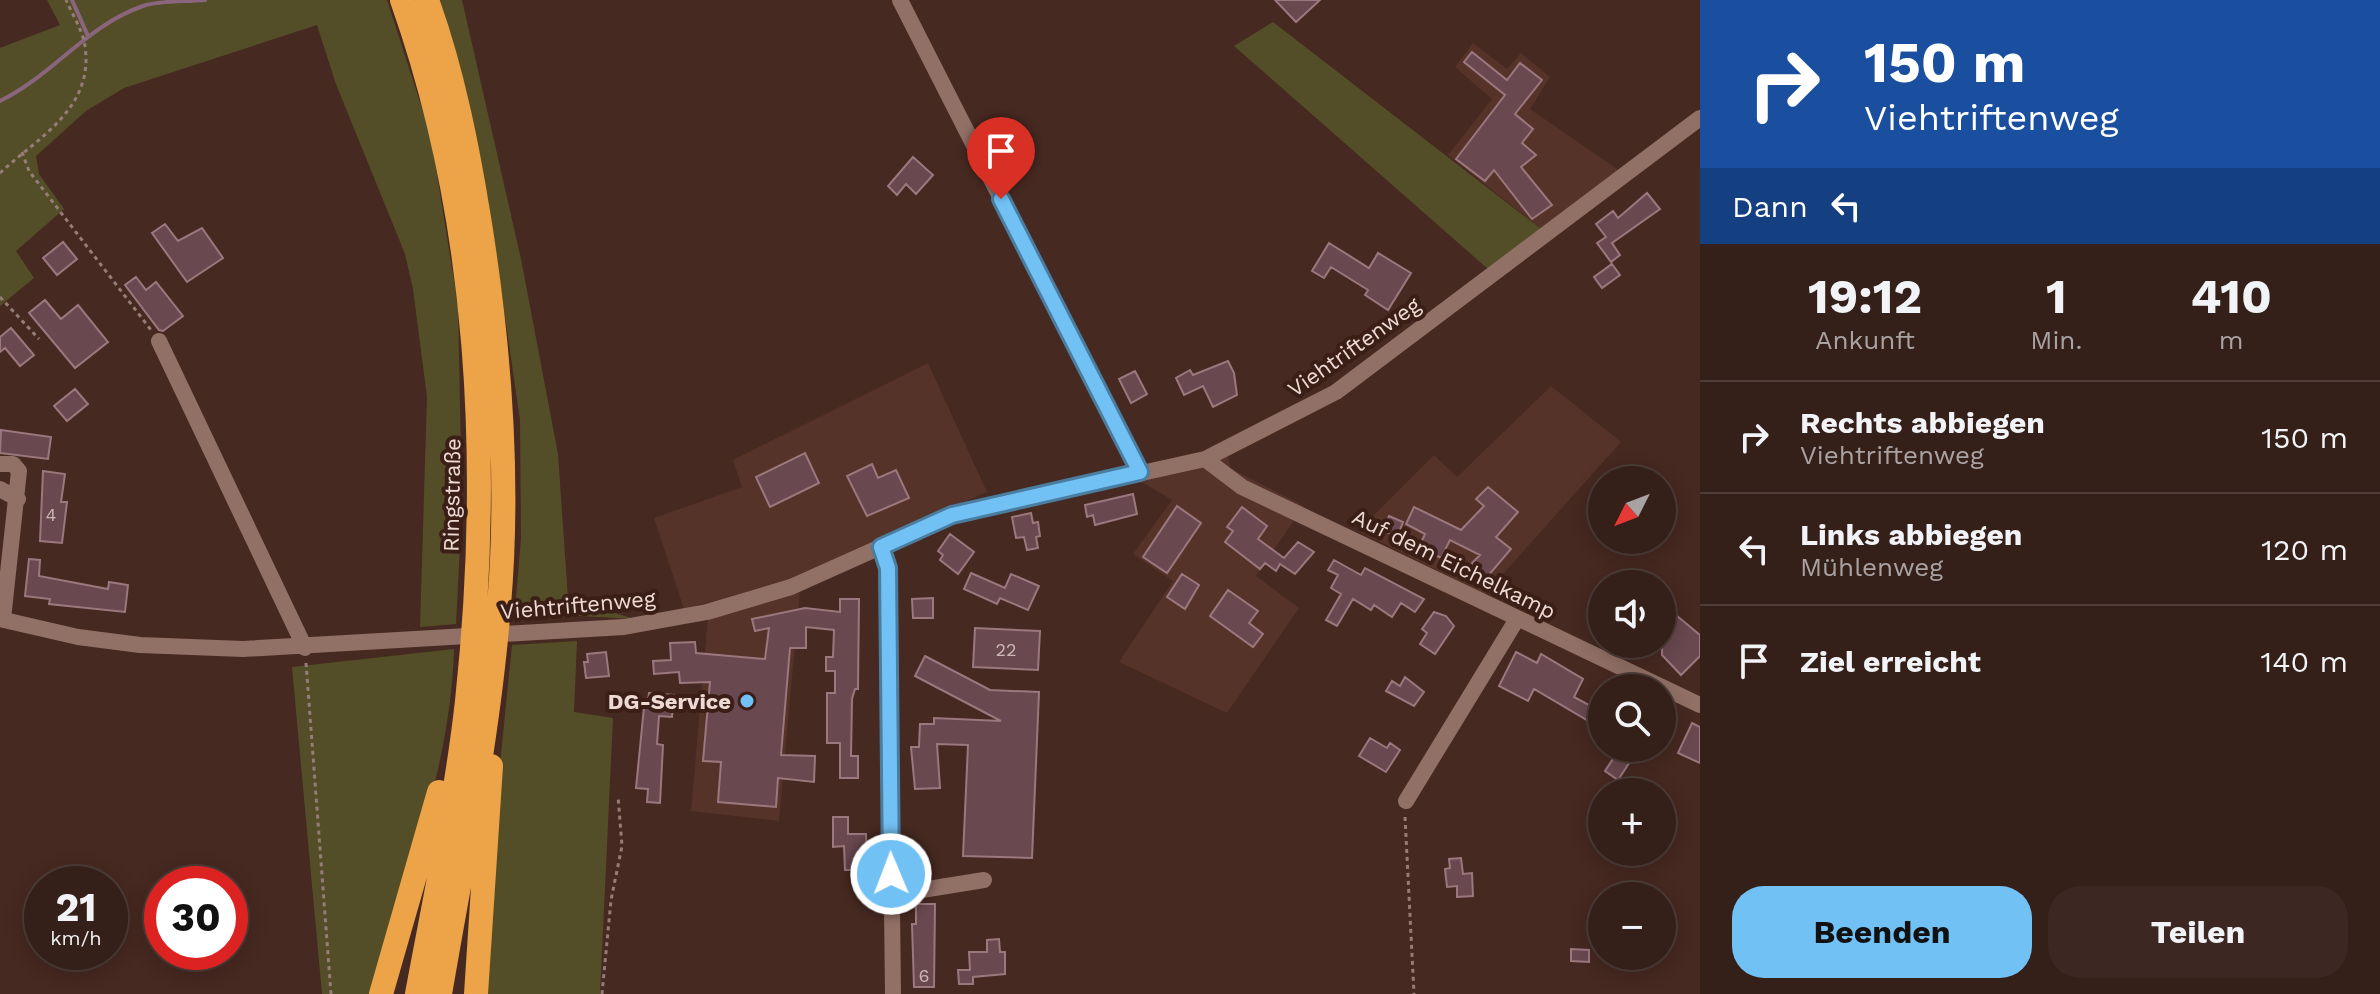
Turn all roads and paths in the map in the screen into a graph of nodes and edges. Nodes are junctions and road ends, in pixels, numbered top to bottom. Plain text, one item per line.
1 (66, 0) edge
2 (900, 0) edge
3 (417, 6) edge
4 (1700, 118) edge
5 (22, 152) junction
6 (0, 173) edge
7 (0, 297) edge
8 (39, 339) dead end
9 (159, 341) joint
10 (1205, 459) junction
11 (0, 464) edge
12 (1140, 472) junction
13 (0, 489) edge
14 (18, 499) junction
15 (881, 547) junction
16 (1, 619) edge
17 (1517, 619) junction
18 (305, 648) junction
19 (1697, 699) edge
20 (467, 704) junction
21 (486, 724) junction
22 (618, 796) dead end
23 (1406, 801) joint
24 (984, 880) dead end
25 (891, 895) junction
26 (331, 994) edge
27 (381, 994) edge
28 (417, 994) edge
29 (440, 994) edge
30 (476, 994) edge
31 (602, 994) edge
32 (893, 994) edge
33 (1414, 994) edge

1 - 5 path
2 - 12 street
3 - 20 highway, Ringstraße
3 - 21 highway, Ringstraße
4 - 10 street, Viehtriftenweg
5 - 6 path
5 - 9 path
7 - 8 path
9 - 18 street
10 - 12 street, Viehtriftenweg
10 - 17 street, Auf dem Eichelkamp
11 - 14 street
12 - 15 street, Viehtriftenweg
13 - 14 street
14 - 16 street
15 - 18 street, Viehtriftenweg
15 - 25 street
16 - 18 street, Viehtriftenweg
17 - 19 street, Auf dem Eichelkamp
17 - 23 street
18 - 26 path
20 - 27 highway
20 - 28 highway, Ringstraße
21 - 29 highway, Ringstraße
21 - 30 highway
22 - 31 path
23 - 33 path
24 - 25 street
25 - 32 street

